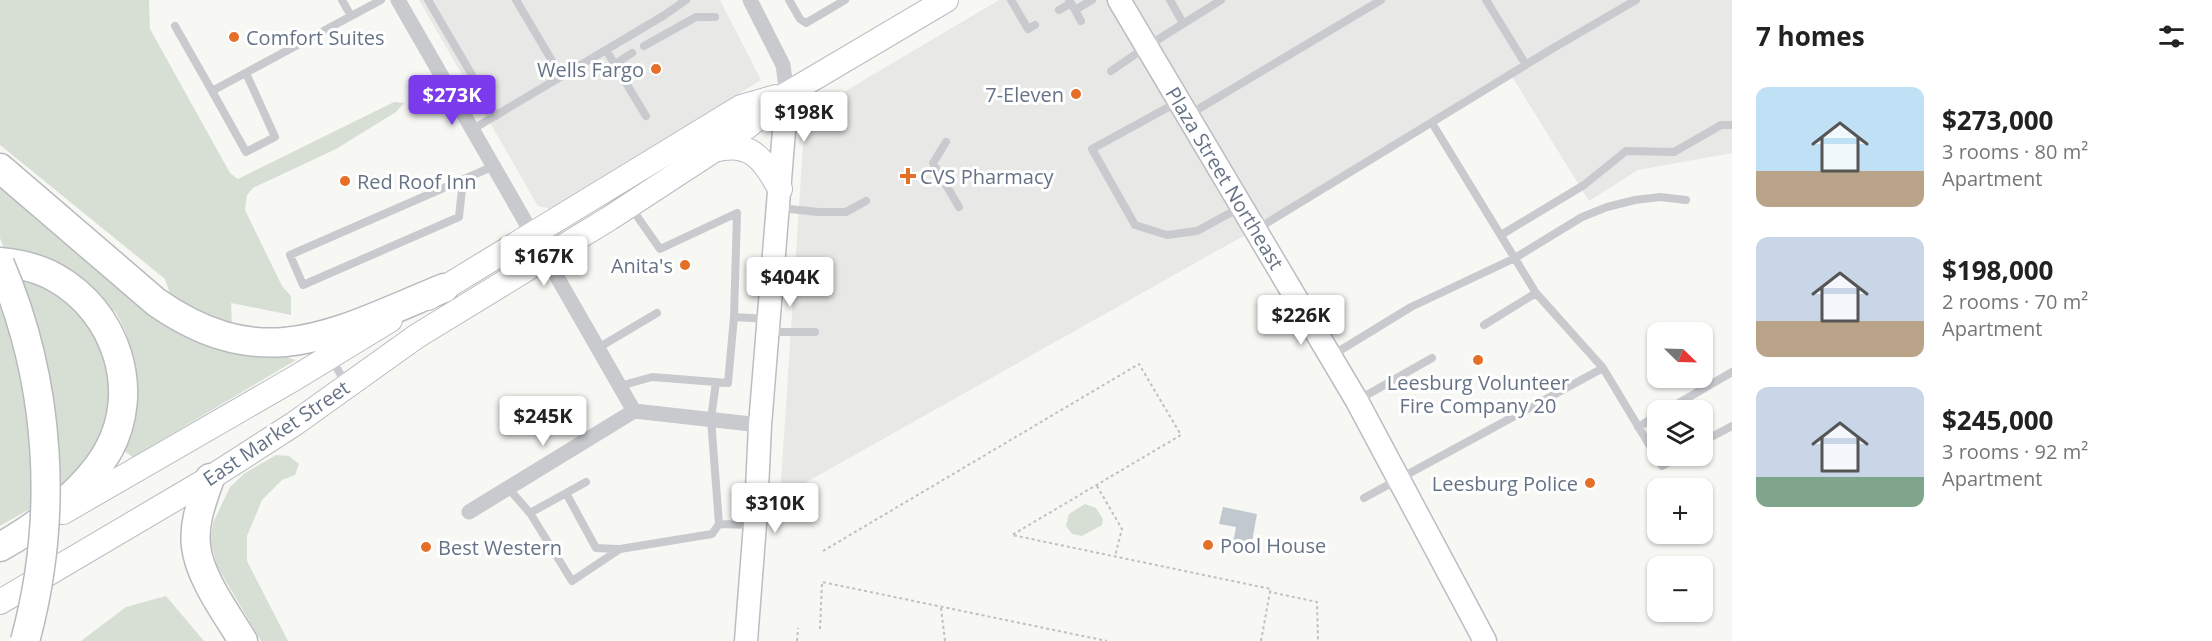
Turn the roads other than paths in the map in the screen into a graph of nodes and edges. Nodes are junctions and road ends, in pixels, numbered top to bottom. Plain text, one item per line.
1 (342, 0) edge
2 (381, 0) edge
3 (398, 0) edge
4 (429, 0) edge
5 (516, 0) edge
6 (686, 0) edge
7 (750, 0) edge
8 (789, 0) edge
9 (845, 0) edge
10 (946, 0) edge
11 (1011, 0) edge
12 (1092, 0) edge
13 (1119, 0) edge
14 (1170, 0) edge
15 (1221, 0) edge
16 (1381, 0) edge
17 (1486, 0) edge
18 (1636, 0) edge
19 (1071, 5) edge
20 (1059, 10) dead end
21 (351, 16) junction
22 (714, 17) dead end
23 (1081, 21) dead end
24 (1183, 23) junction
25 (1035, 25) dead end
26 (175, 26) dead end
27 (644, 46) dead end
28 (1146, 46) junction
29 (606, 50) junction
30 (632, 53) dead end
31 (615, 64) junction
32 (1526, 65) junction
33 (1111, 72) dead end
34 (246, 73) junction
35 (561, 76) junction
36 (212, 91) junction
37 (787, 94) junction
38 (1184, 108) junction
39 (496, 116) junction
40 (646, 116) dead end
41 (1432, 123) junction
42 (1732, 125) edge
43 (473, 129) junction
44 (946, 142) dead end
45 (714, 150) junction
46 (494, 166) junction
47 (0, 168) edge
48 (463, 180) junction
49 (780, 198) junction
50 (1686, 200) dead end
51 (866, 201) dead end
52 (629, 206) junction
53 (959, 207) dead end
54 (1242, 207) junction
55 (1255, 230) junction
56 (534, 235) junction
57 (1501, 235) junction
58 (546, 256) junction
59 (1515, 258) junction
60 (0, 263) edge
61 (444, 288) junction
62 (1536, 293) junction
63 (657, 313) dead end
64 (734, 317) junction
65 (1484, 325) dead end
66 (768, 326) junction
67 (816, 332) dead end
68 (598, 348) junction
69 (1331, 356) junction
70 (330, 357) junction
71 (1432, 358) dead end
72 (1603, 368) junction
73 (1732, 372) edge
74 (716, 382) junction
75 (347, 386) junction
76 (620, 386) junction
77 (1684, 400) edge
78 (1357, 401) junction
79 (634, 411) junction
80 (711, 419) junction
81 (1647, 422) edge
82 (760, 425) junction
83 (1732, 426) edge
84 (1638, 427) junction
85 (1713, 436) edge
86 (1647, 442) edge
87 (210, 478) junction
88 (1399, 478) junction
89 (586, 482) dead end
90 (508, 488) junction
91 (566, 493) junction
92 (1364, 498) dead end
93 (469, 512) dead end
94 (530, 513) junction
95 (719, 524) junction
96 (755, 525) junction
97 (10, 542) edge
98 (620, 549) junction
99 (0, 602) edge
100 (25, 641) edge
101 (243, 641) edge
102 (746, 641) edge
103 (1485, 641) edge

1 - 21 lane
2 - 21 lane
3 - 43 street
4 - 39 lane
5 - 35 lane
6 - 29 lane
7 - 37 street
8 - 9 lane
10 - 37 main road, East Market Street
11 - 25 lane
12 - 19 lane
13 - 28 main road, Plaza Street Northeast
14 - 24 lane
15 - 24 lane
16 - 38 lane
17 - 32 lane
18 - 32 lane
19 - 20 lane
19 - 23 lane
21 - 34 lane
22 - 27 lane
24 - 28 lane
26 - 36 lane
28 - 33 lane
28 - 38 main road, Plaza Street Northeast
29 - 31 lane
29 - 35 lane
30 - 31 lane
31 - 40 lane
32 - 41 lane
34 - 36 lane
34 - 36 lane
35 - 39 lane
37 - 45 main road, East Market Street
37 - 49 main road
37 - 56 main road, East Market Street
38 - 54 main road, Plaza Street Northeast
38 - 54 lane
39 - 43 lane
41 - 55 lane
41 - 57 lane
42 - 57 lane
43 - 46 street
44 - 53 lane
45 - 49 main road
45 - 52 main road, East Market Street
46 - 48 lane
46 - 56 street
47 - 61 highway
48 - 48 lane
49 - 51 lane
49 - 66 main road
50 - 59 lane
52 - 58 main road, East Market Street
52 - 64 lane
54 - 55 main road, Plaza Street Northeast
55 - 69 main road, Plaza Street Northeast
56 - 58 street
56 - 61 main road, East Market Street
57 - 59 lane
58 - 68 street
58 - 75 main road, East Market Street
59 - 62 lane
59 - 69 lane
60 - 97 highway
60 - 100 highway, bridge
61 - 70 main road, East Market Street
62 - 65 lane
62 - 72 lane
63 - 68 lane
64 - 66 lane
64 - 74 lane
66 - 67 lane
66 - 82 main road
68 - 76 street
69 - 78 main road, Plaza Street Northeast
70 - 75 lane
70 - 97 main road, East Market Street
71 - 78 lane
72 - 84 lane
72 - 88 lane
73 - 77 lane
74 - 76 lane
74 - 80 lane
75 - 87 main road, East Market Street
76 - 79 street
78 - 88 main road, Plaza Street Northeast
79 - 80 street
79 - 90 street
80 - 82 street
80 - 95 lane
81 - 84 lane
82 - 96 main road
83 - 85 lane
84 - 86 lane
87 - 99 main road, East Market Street
87 - 101 highway
88 - 92 lane
88 - 103 main road, Plaza Street Northeast
89 - 91 lane
90 - 93 street
90 - 94 lane
91 - 94 lane
91 - 98 lane
94 - 98 lane
95 - 96 lane
95 - 98 lane
96 - 102 main road

